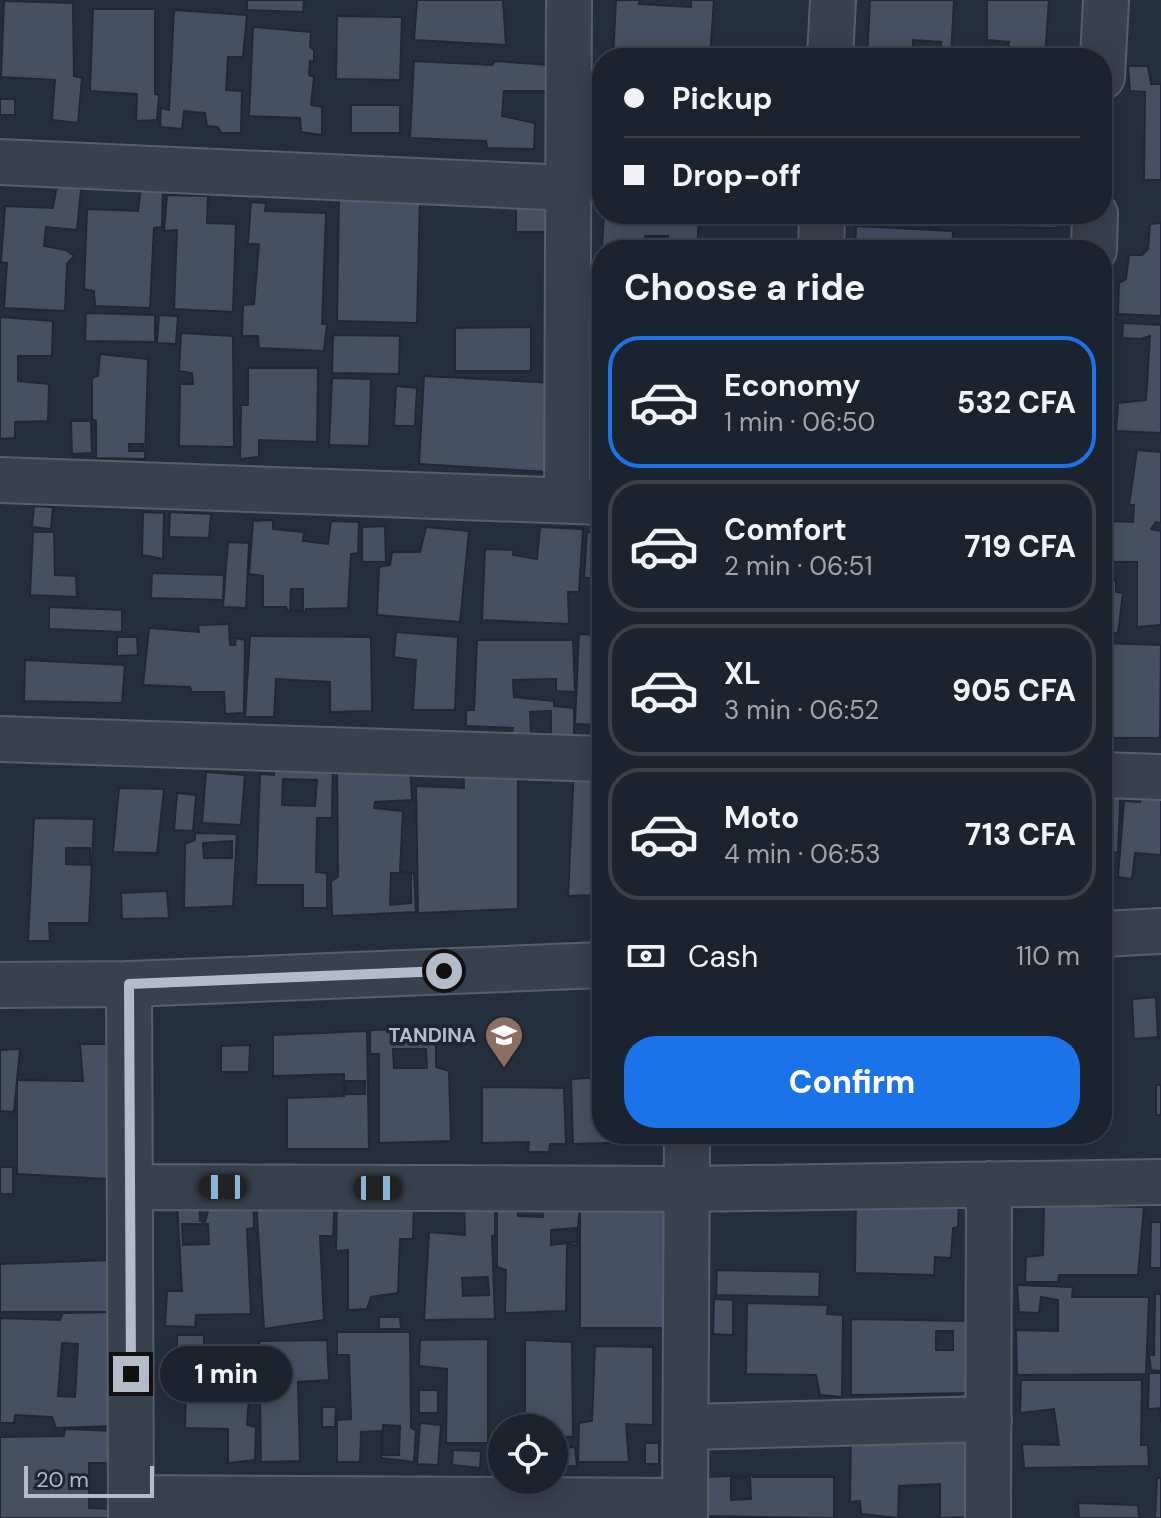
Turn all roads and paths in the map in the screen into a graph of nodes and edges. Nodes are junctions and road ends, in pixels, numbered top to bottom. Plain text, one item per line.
1 (569, 0) edge
2 (833, 0) edge
3 (1106, 0) edge
4 (831, 48) edge
5 (1104, 48) edge
6 (0, 162) edge
7 (570, 188) junction
8 (0, 480) edge
9 (584, 501) edge
10 (0, 739) edge
11 (592, 759) edge
12 (1112, 775) edge
13 (1161, 777) edge
14 (1161, 931) edge
15 (1112, 933) edge
16 (592, 965) edge
17 (129, 984) junction
18 (0, 985) edge
19 (687, 1144) edge
20 (1161, 1182) edge
21 (989, 1184) junction
22 (130, 1187) junction
23 (687, 1189) junction
24 (989, 1419) junction
25 (686, 1427) junction
26 (131, 1508) edge
27 (685, 1509) edge
28 (988, 1518) edge

1 - 7 street
2 - 4 street
3 - 5 street
6 - 7 street
7 - 9 street
8 - 9 street
10 - 11 street
12 - 13 street
14 - 15 street
16 - 17 street
17 - 18 street
17 - 22 street
19 - 23 street
20 - 21 street
21 - 23 street
21 - 24 street
22 - 23 street
22 - 26 street
23 - 25 street
24 - 25 street
24 - 28 street
25 - 27 street
26 - 27 street

